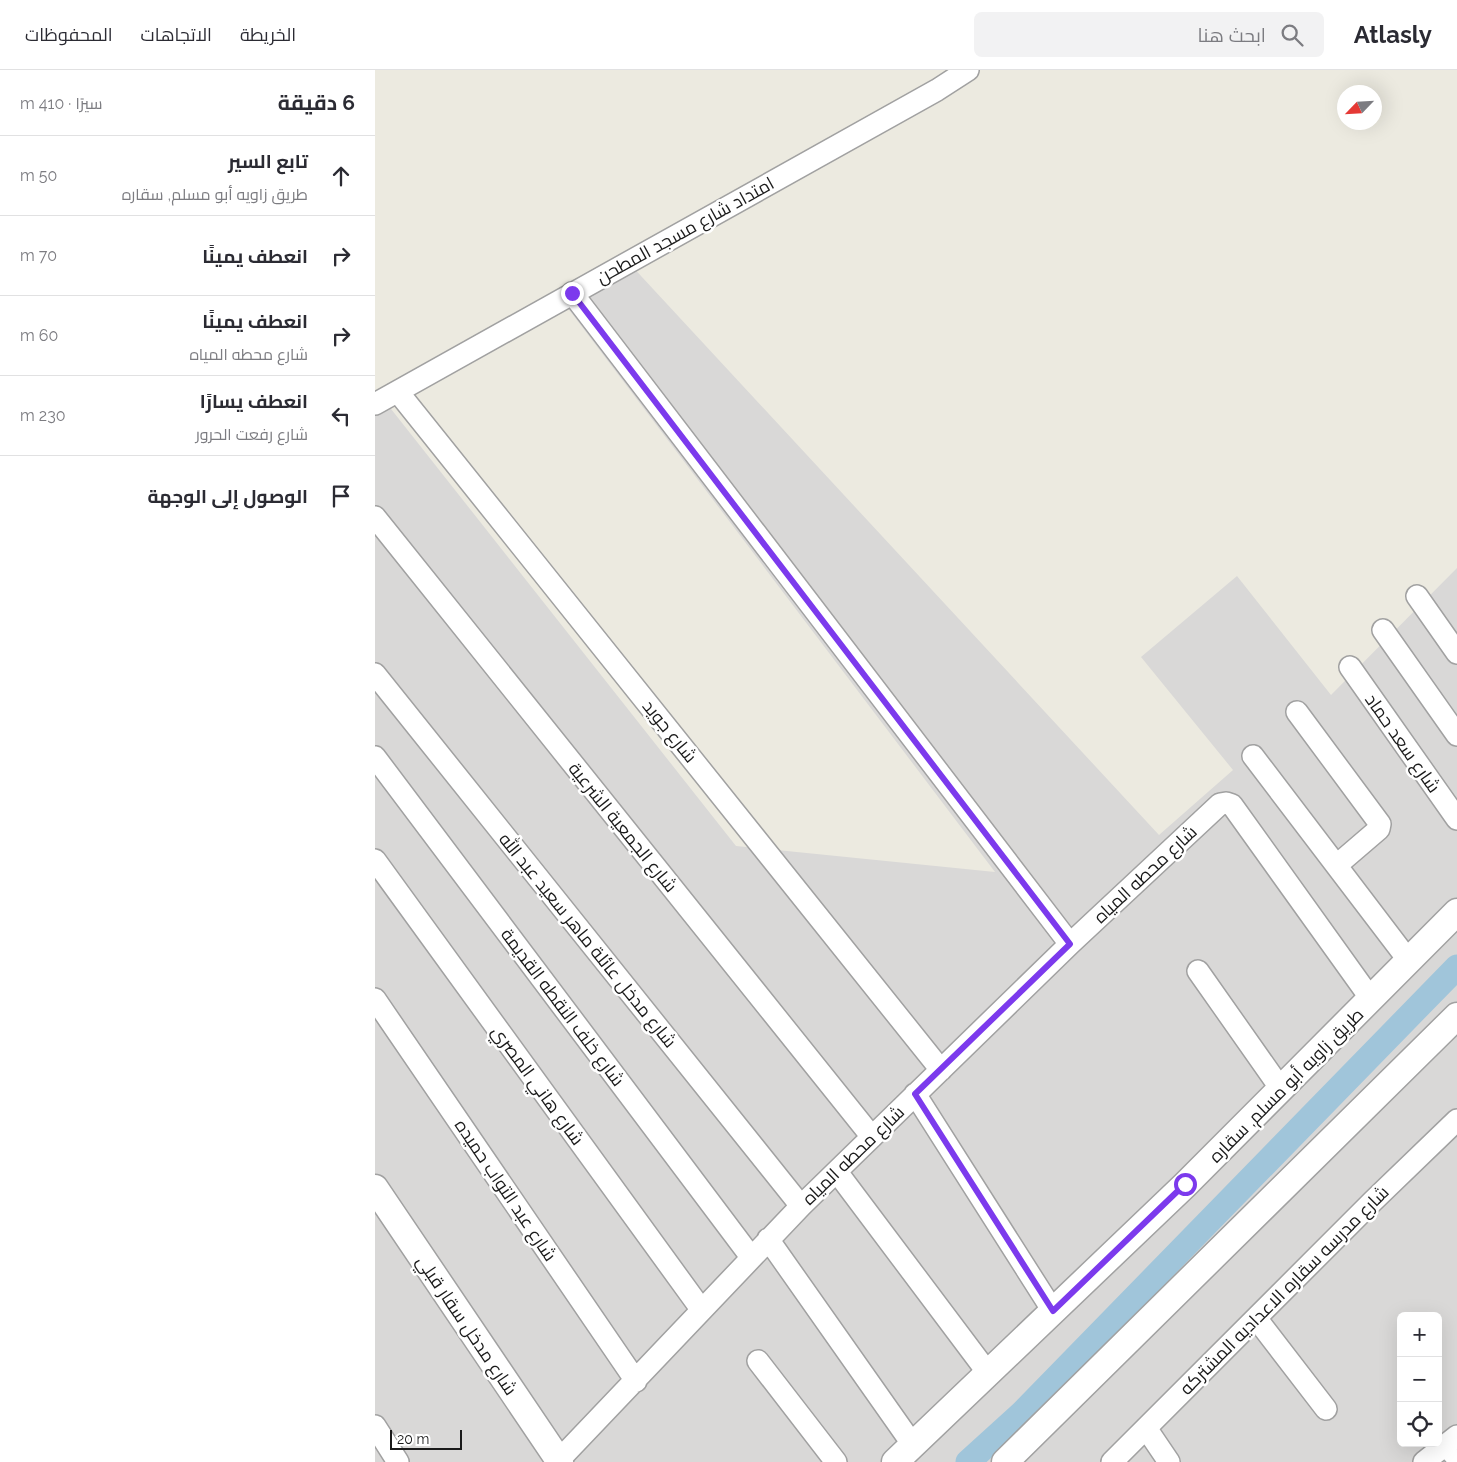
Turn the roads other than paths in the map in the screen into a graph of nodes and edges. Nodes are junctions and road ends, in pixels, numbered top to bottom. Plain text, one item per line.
1 (968, 70) edge
2 (572, 293) junction
3 (398, 392) junction
4 (375, 404) edge
5 (375, 517) edge
6 (1417, 596) dead end
7 (1383, 630) dead end
8 (1457, 653) edge
9 (1350, 667) dead end
10 (375, 674) edge
11 (1297, 712) dead end
12 (1457, 735) edge
13 (1253, 756) dead end
14 (375, 758) edge
15 (1457, 819) edge
16 (375, 860) edge
17 (1337, 865) junction
18 (1457, 912) edge
19 (1070, 944) junction
20 (1409, 961) junction
21 (1198, 971) dead end
22 (375, 999) edge
23 (1371, 999) junction
24 (1457, 1016) edge
25 (941, 1070) junction
26 (1281, 1089) junction
27 (915, 1094) junction
28 (1457, 1120) edge
29 (872, 1137) junction
30 (837, 1172) junction
31 (375, 1188) edge
32 (801, 1206) junction
33 (768, 1239) junction
34 (751, 1257) junction
35 (701, 1309) junction
36 (1053, 1311) junction
37 (1256, 1318) junction
38 (758, 1361) dead end
39 (988, 1373) junction
40 (636, 1381) junction
41 (1326, 1409) dead end
42 (375, 1426) edge
43 (1146, 1428) junction
44 (1453, 1446) edge
45 (904, 1453) edge
46 (559, 1461) edge
47 (398, 1462) edge
48 (836, 1462) edge
49 (1005, 1462) edge
50 (1112, 1462) edge
51 (1169, 1462) edge
52 (1424, 1462) edge

1 - 2 street, امتداد شارع مسجد المطحن
2 - 3 street, امتداد شارع مسجد المطحن
2 - 19 street
3 - 4 street, امتداد شارع مسجد المطحن
3 - 25 street, شارع جويد
5 - 29 street, شارع الجمعية الشرعية
6 - 8 street
7 - 12 street
9 - 15 street, شارع سعد حماد
10 - 32 street, شارع مدخل عائلة ماهر سعيد عبد الله
11 - 17 street
13 - 17 street
14 - 34 street, شارع خلف النقطه القديمة
16 - 35 street, شارع هاني المصري
17 - 20 street
18 - 20 street, طريق زاويه أبو مسلم, سقاره
19 - 23 street, شارع محطه المياه
19 - 25 street, شارع محطه المياه
20 - 23 street, طريق زاويه أبو مسلم, سقاره
21 - 26 street
22 - 40 street, شارع عبد التواب حميده
23 - 26 street, طريق زاويه أبو مسلم, سقاره
24 - 49 street
25 - 27 street, شارع محطه المياه
26 - 36 street, طريق زاويه أبو مسلم, سقاره
27 - 29 street, شارع محطه المياه
27 - 36 street
28 - 37 street, شارع مدرسه سقاره الاعداديه المشتركه
29 - 30 street, شارع محطه المياه
30 - 32 street, شارع محطه المياه
30 - 39 street
31 - 46 street, شارع مدخل سقار قبلي
32 - 33 street, شارع محطه المياه
33 - 34 street, شارع محطه المياه
33 - 45 street
34 - 35 street, شارع محطه المياه
35 - 40 street, شارع محطه المياه
36 - 39 street, طريق زاويه أبو مسلم, سقاره
37 - 41 street
37 - 43 street, شارع مدرسه سقاره الاعداديه المشتركه
38 - 48 street
39 - 45 street, طريق زاويه أبو مسلم, سقاره
40 - 46 street, شارع محطه المياه
42 - 47 street
43 - 50 street, شارع مدرسه سقاره الاعداديه المشتركه
43 - 51 street
44 - 52 street

